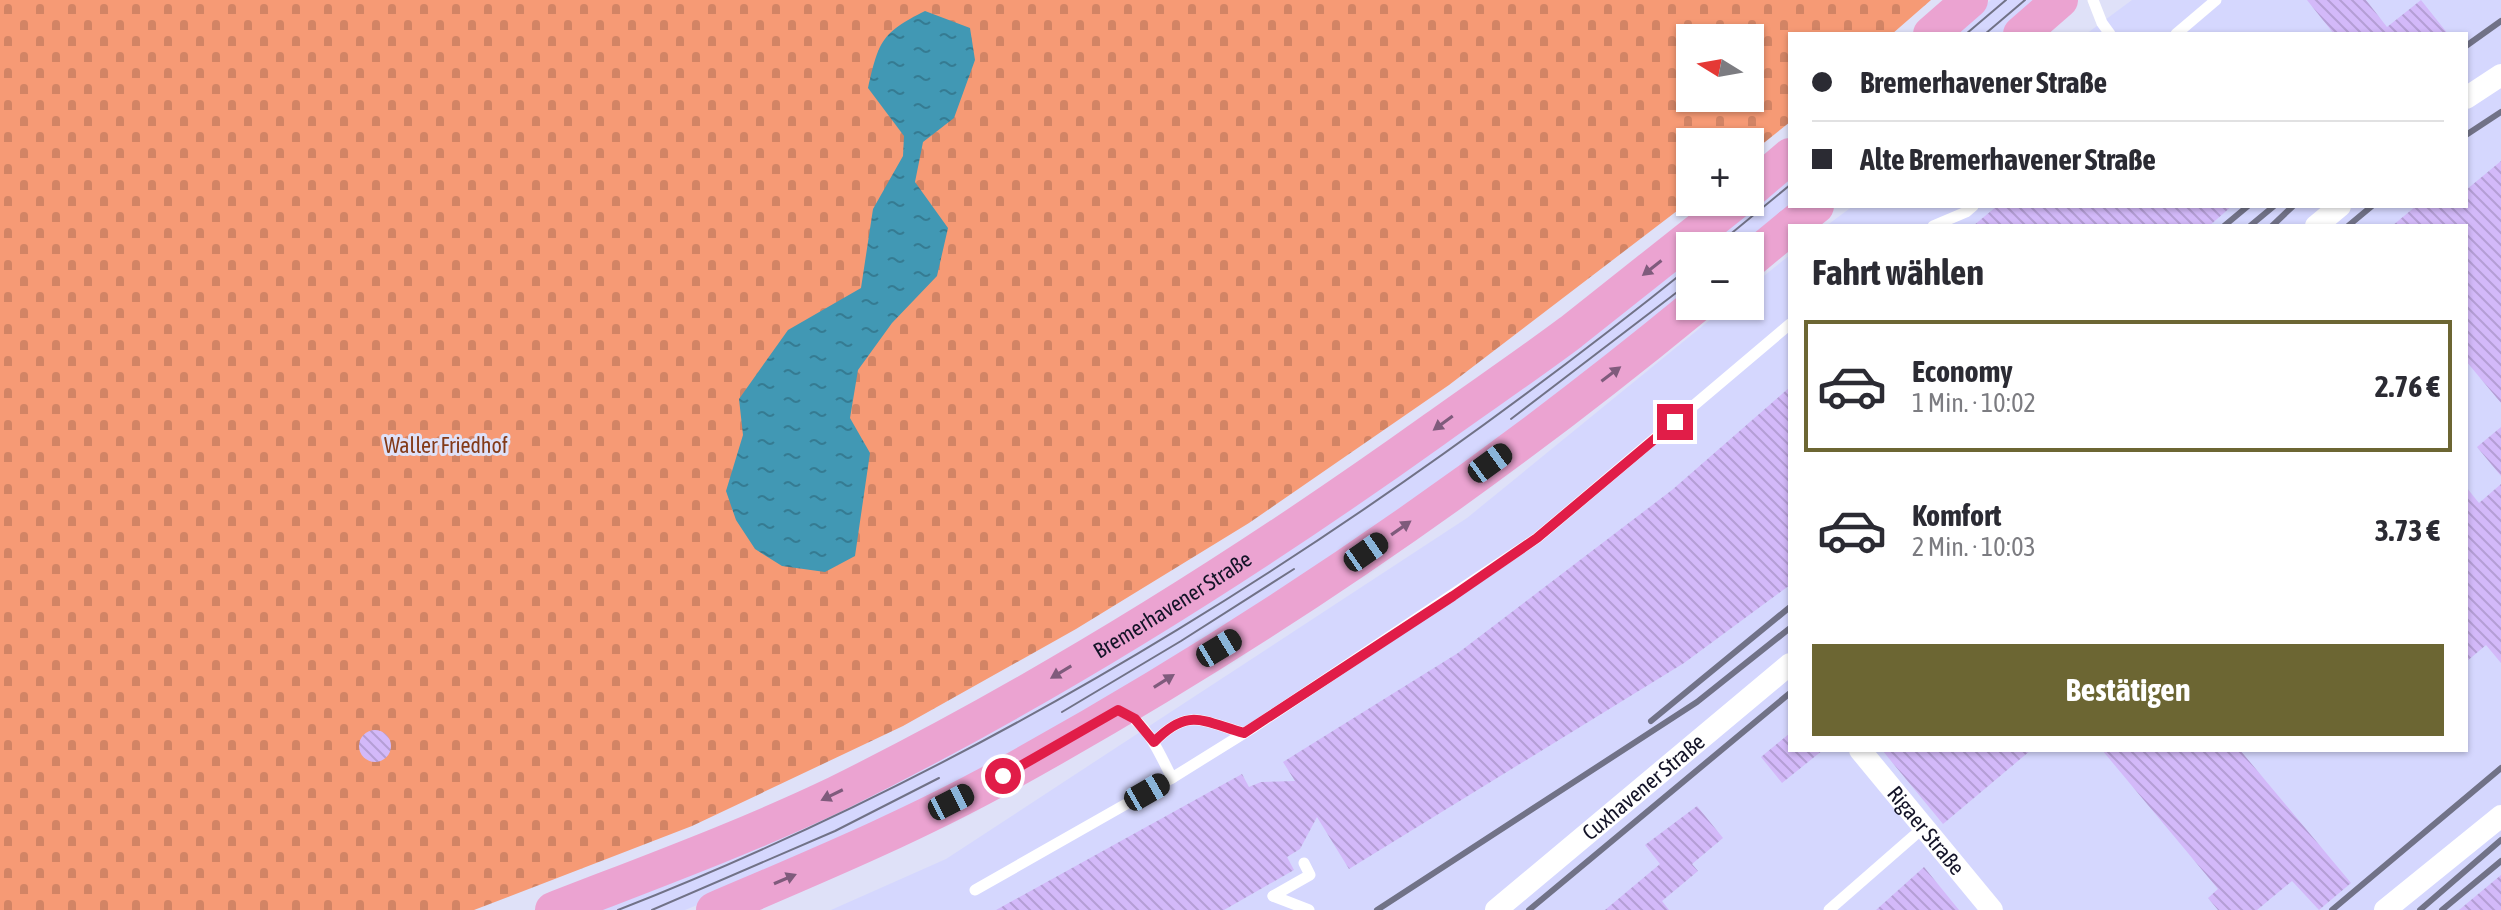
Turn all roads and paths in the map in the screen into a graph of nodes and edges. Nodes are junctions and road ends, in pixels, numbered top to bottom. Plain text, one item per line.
1 (1970, 0) edge
2 (2060, 0) edge
3 (2093, 0) edge
4 (2216, 0) edge
5 (1933, 32) edge
6 (2023, 32) edge
7 (2109, 32) edge
8 (2178, 32) edge
9 (2501, 75) edge
10 (2468, 97) edge
11 (1788, 158) edge
12 (1764, 178) edge
13 (1814, 208) edge
14 (1971, 208) edge
15 (2338, 208) edge
16 (1717, 216) edge
17 (1795, 224) edge
18 (1938, 224) edge
19 (2318, 224) edge
20 (1788, 229) edge
21 (1764, 249) edge
22 (1678, 320) edge
23 (1788, 326) edge
24 (1788, 666) edge
25 (1118, 710) junction
26 (1244, 733) junction
27 (1154, 742) junction
28 (1862, 752) edge
29 (1172, 778) junction
30 (2501, 816) edge
31 (1924, 827) junction
32 (1304, 863) dead end
33 (975, 890) dead end
34 (553, 910) edge
35 (714, 910) edge
36 (1309, 910) edge
37 (1496, 910) edge
38 (1829, 910) edge
39 (1992, 910) edge
40 (2385, 910) edge

1 - 5 main road
2 - 6 main road
3 - 7 lane
4 - 8 lane
9 - 10 street
11 - 12 main road
13 - 17 main road
14 - 18 lane
15 - 19 street
16 -> 34 main road, Bremerhavener Straße
20 - 21 main road
25 -> 22 main road
23 - 26 lane
24 - 37 street, Cuxhavener Straße
25 - 27 lane
35 -> 25 main road
26 - 27 lane
26 - 29 lane
27 - 29 lane
28 - 31 street, Rigaer Straße
29 - 33 lane
30 - 40 street
31 - 38 lane
31 - 39 street, Rigaer Straße
32 - 36 lane

